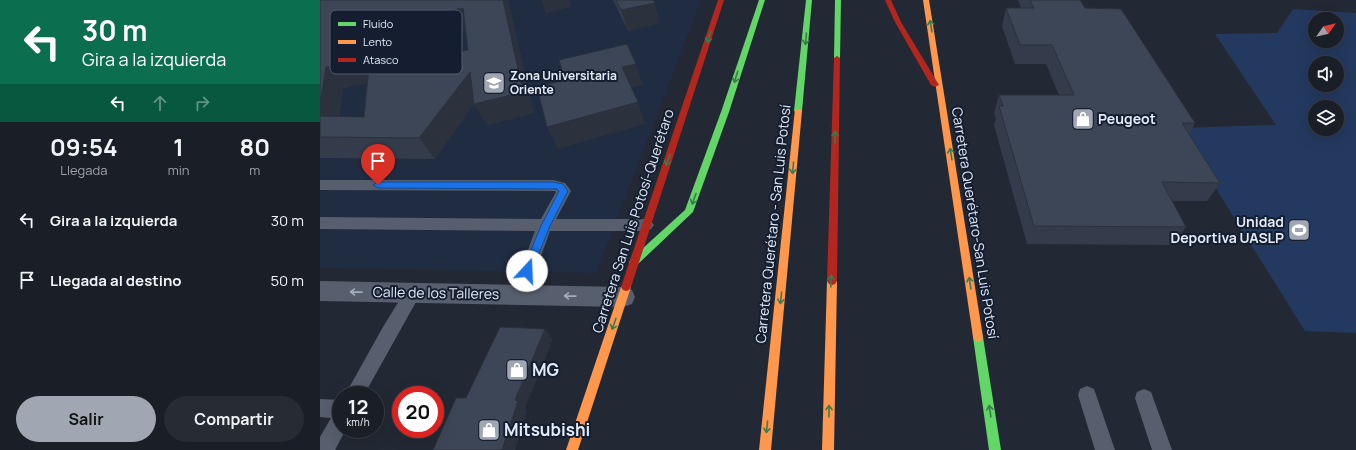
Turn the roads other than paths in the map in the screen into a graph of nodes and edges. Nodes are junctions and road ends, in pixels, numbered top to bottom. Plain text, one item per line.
1 (721, 0) edge
2 (762, 0) edge
3 (809, 0) edge
4 (838, 0) edge
5 (888, 0) edge
6 (926, 0) edge
7 (942, 97) junction
8 (325, 185) edge
9 (320, 197) edge
10 (320, 223) edge
11 (646, 225) junction
12 (545, 226) junction
13 (633, 264) junction
14 (320, 291) edge
15 (413, 293) junction
16 (519, 295) junction
17 (623, 297) junction
18 (359, 386) edge
19 (1086, 395) dead end
20 (1144, 398) dead end
21 (320, 408) edge
22 (332, 409) edge
23 (332, 435) edge
24 (324, 450) edge
25 (572, 450) edge
26 (765, 450) edge
27 (828, 450) edge
28 (995, 450) edge
29 (1105, 450) edge
30 (1162, 450) edge

1 -> 11 main road, Carretera San Luis Potosí-Querétaro
2 -> 13 main road
3 -> 26 main road, Carretera Querétaro - San Luis Potosí
27 -> 4 main road
5 - 7 main road
7 -> 6 main road, Carretera Querétaro-San Luis Potosí
28 -> 7 main road, Carretera Querétaro-San Luis Potosí
8 - 9 lane
8 - 12 lane
10 - 12 lane
11 - 12 lane
11 - 13 main road, Carretera San Luis Potosí-Querétaro
12 - 16 lane
13 - 17 main road, Carretera San Luis Potosí-Querétaro
15 -> 14 street, Calle de los Talleres
15 - 16 street, Calle de los Talleres
15 - 18 lane
17 -> 16 street, Calle de los Talleres
17 -> 25 main road, Carretera San Luis Potosí-Querétaro
19 - 29 lane
20 - 30 lane
21 - 22 lane
23 - 24 lane

